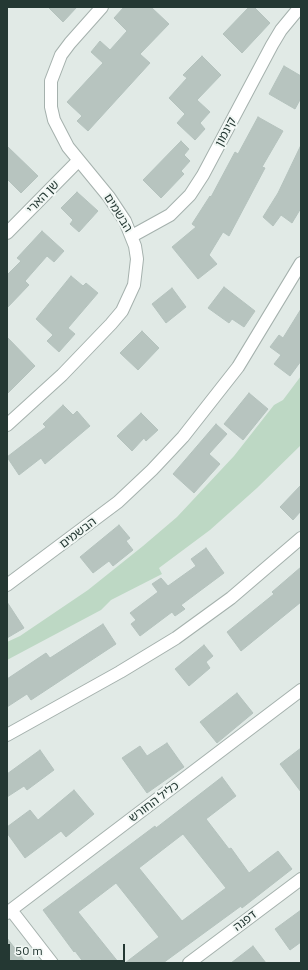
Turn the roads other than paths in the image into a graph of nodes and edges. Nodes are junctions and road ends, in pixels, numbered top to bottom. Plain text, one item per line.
1 (102, 7) edge
2 (300, 7) edge
3 (78, 161) junction
4 (7, 233) edge
5 (132, 236) junction
6 (301, 263) edge
7 (7, 425) edge
8 (301, 538) edge
9 (7, 585) edge
10 (301, 690) edge
11 (7, 735) edge
12 (301, 879) edge
13 (9, 912) edge
14 (52, 963) edge
15 (189, 963) edge

1 - 3 street, הבשמים
2 - 5 street, קינמון
3 - 4 street, שן הארי
3 - 5 street, הבשמים
5 - 7 street, הבשמים
6 - 9 street, הבשמים
8 - 11 street
10 - 13 street, כליל החורש
12 - 15 street, דפנה
13 - 14 street

